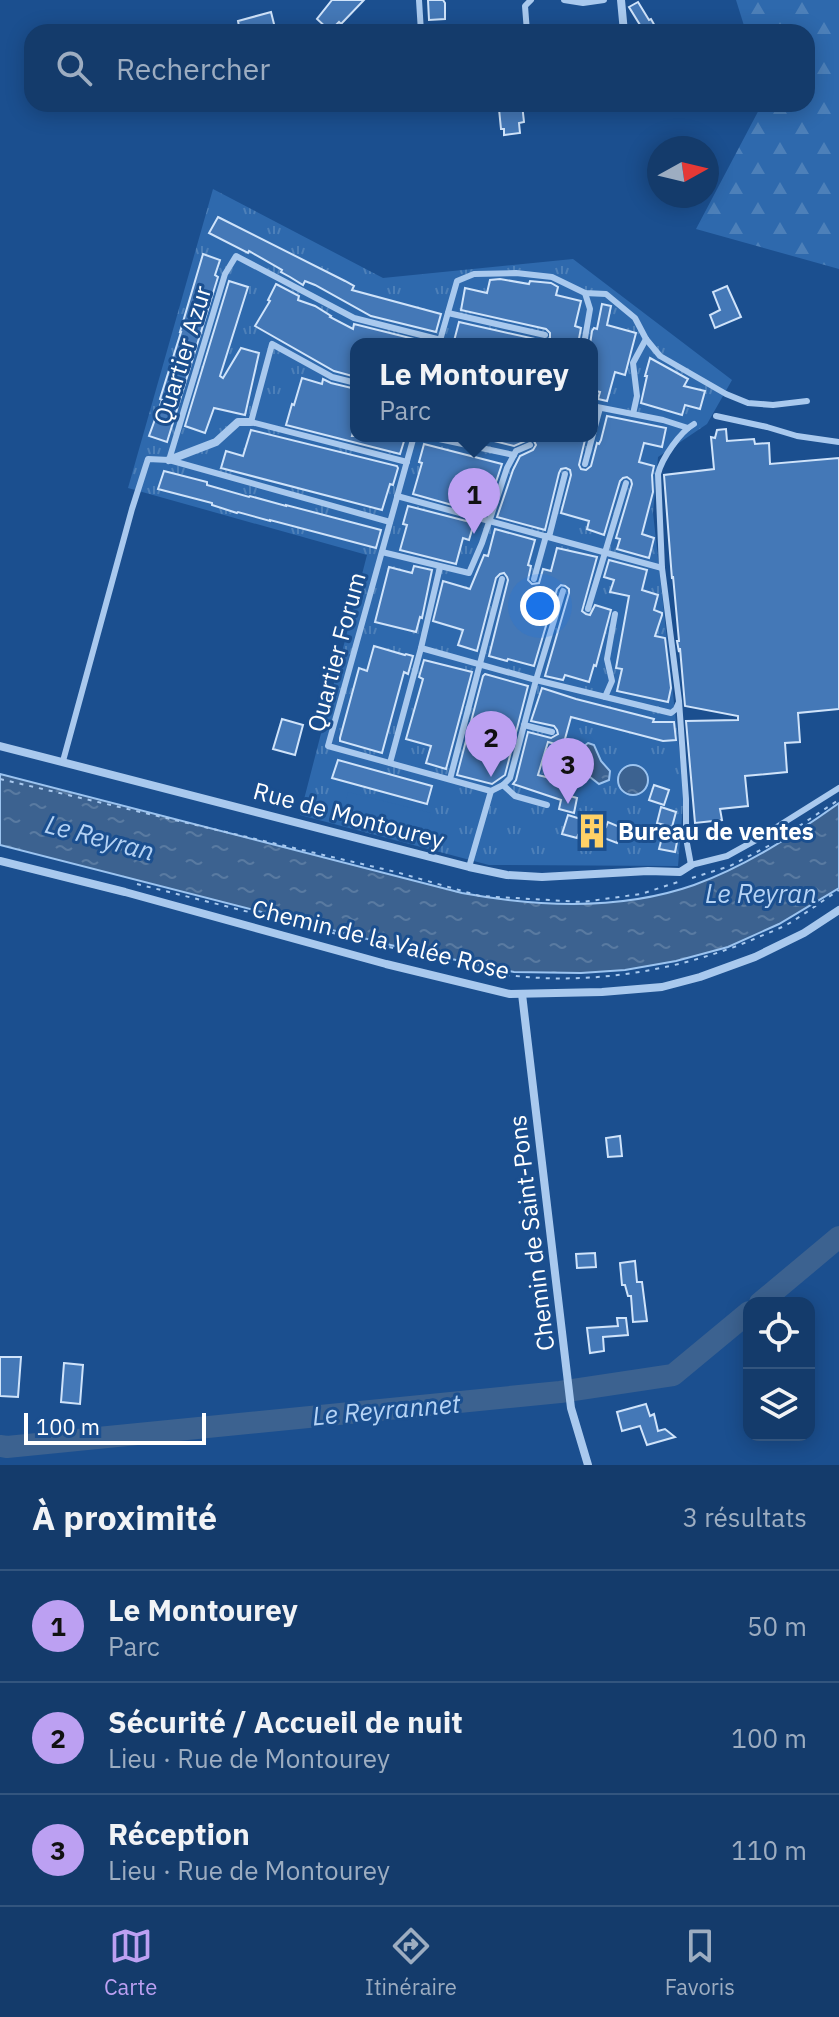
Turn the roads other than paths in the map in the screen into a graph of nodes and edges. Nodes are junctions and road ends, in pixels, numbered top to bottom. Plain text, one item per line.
1 (419, 0) edge
2 (531, 0) edge
3 (564, 0) edge
4 (604, 0) edge
5 (621, 0) edge
6 (420, 24) edge
7 (526, 24) edge
8 (623, 24) edge
9 (585, 293) junction
10 (448, 313) junction
11 (545, 335) dead end
12 (426, 338) edge
13 (441, 338) edge
14 (585, 338) edge
15 (646, 339) junction
16 (350, 382) edge
17 (807, 401) dead end
18 (598, 407) edge
19 (633, 414) junction
20 (716, 416) dead end
21 (251, 422) junction
22 (412, 442) edge
23 (453, 442) edge
24 (589, 442) edge
25 (839, 442) edge
26 (530, 445) dead end
27 (514, 455) junction
28 (169, 460) junction
29 (407, 462) junction
30 (585, 464) dead end
31 (565, 474) dead end
32 (626, 483) dead end
33 (397, 496) junction
34 (489, 521) junction
35 (390, 522) junction
36 (548, 537) junction
37 (382, 552) junction
38 (604, 552) junction
39 (440, 567) junction
40 (662, 568) junction
41 (502, 579) dead end
42 (534, 579) dead end
43 (563, 591) dead end
44 (588, 609) dead end
45 (615, 614) dead end
46 (421, 648) junction
47 (479, 663) junction
48 (536, 680) junction
49 (605, 697) junction
50 (679, 701) junction
51 (524, 725) junction
52 (552, 732) dead end
53 (0, 746) edge
54 (63, 761) junction
55 (390, 763) junction
56 (450, 779) junction
57 (503, 785) junction
58 (839, 788) edge
59 (491, 791) junction
60 (547, 805) dead end
61 (0, 861) edge
62 (691, 865) junction
63 (469, 867) junction
64 (839, 910) edge
65 (522, 994) junction
66 (588, 1465) edge

1 - 6 lane
2 - 7 lane
3 - 4 lane
5 - 8 street
9 - 10 lane
9 - 14 lane
9 - 15 lane
10 - 11 lane
10 - 13 lane
12 - 28 lane, Quartier Azur
15 - 17 lane
15 - 19 lane
16 - 21 lane
18 - 19 lane
19 - 40 lane
20 - 25 lane
21 - 28 street
21 - 29 lane
22 - 29 lane, Quartier Forum
23 - 27 lane
24 - 30 lane
26 - 27 lane
27 - 34 lane
28 - 35 lane, Quartier Azur
28 - 54 lane
29 - 33 lane, Quartier Forum
31 - 36 lane
32 - 38 lane
33 - 34 lane
33 - 35 lane, Quartier Forum
34 - 36 lane
34 - 39 lane
35 - 37 lane, Quartier Forum
36 - 38 lane
36 - 42 lane
37 - 39 lane
37 - 55 lane, Quartier Forum
38 - 40 lane
38 - 44 lane
39 - 46 lane
40 - 50 lane
41 - 47 lane
43 - 48 lane
45 - 49 lane
46 - 47 lane
46 - 55 lane
47 - 48 lane
47 - 56 lane
48 - 49 lane
48 - 51 lane
49 - 50 lane
50 - 62 lane
51 - 52 lane
51 - 57 lane
53 - 54 street, Rue de Montourey
54 - 63 street, Rue de Montourey
55 - 56 lane, Quartier Forum
56 - 59 lane, Quartier Forum
57 - 59 lane
57 - 60 lane
58 - 62 lane
59 - 63 lane
61 - 65 street, Chemin de la Valée Rose
62 - 63 street, Rue de Montourey
64 - 65 street, Chemin de la Valée Rose
65 - 66 street, Chemin de Saint-Pons

